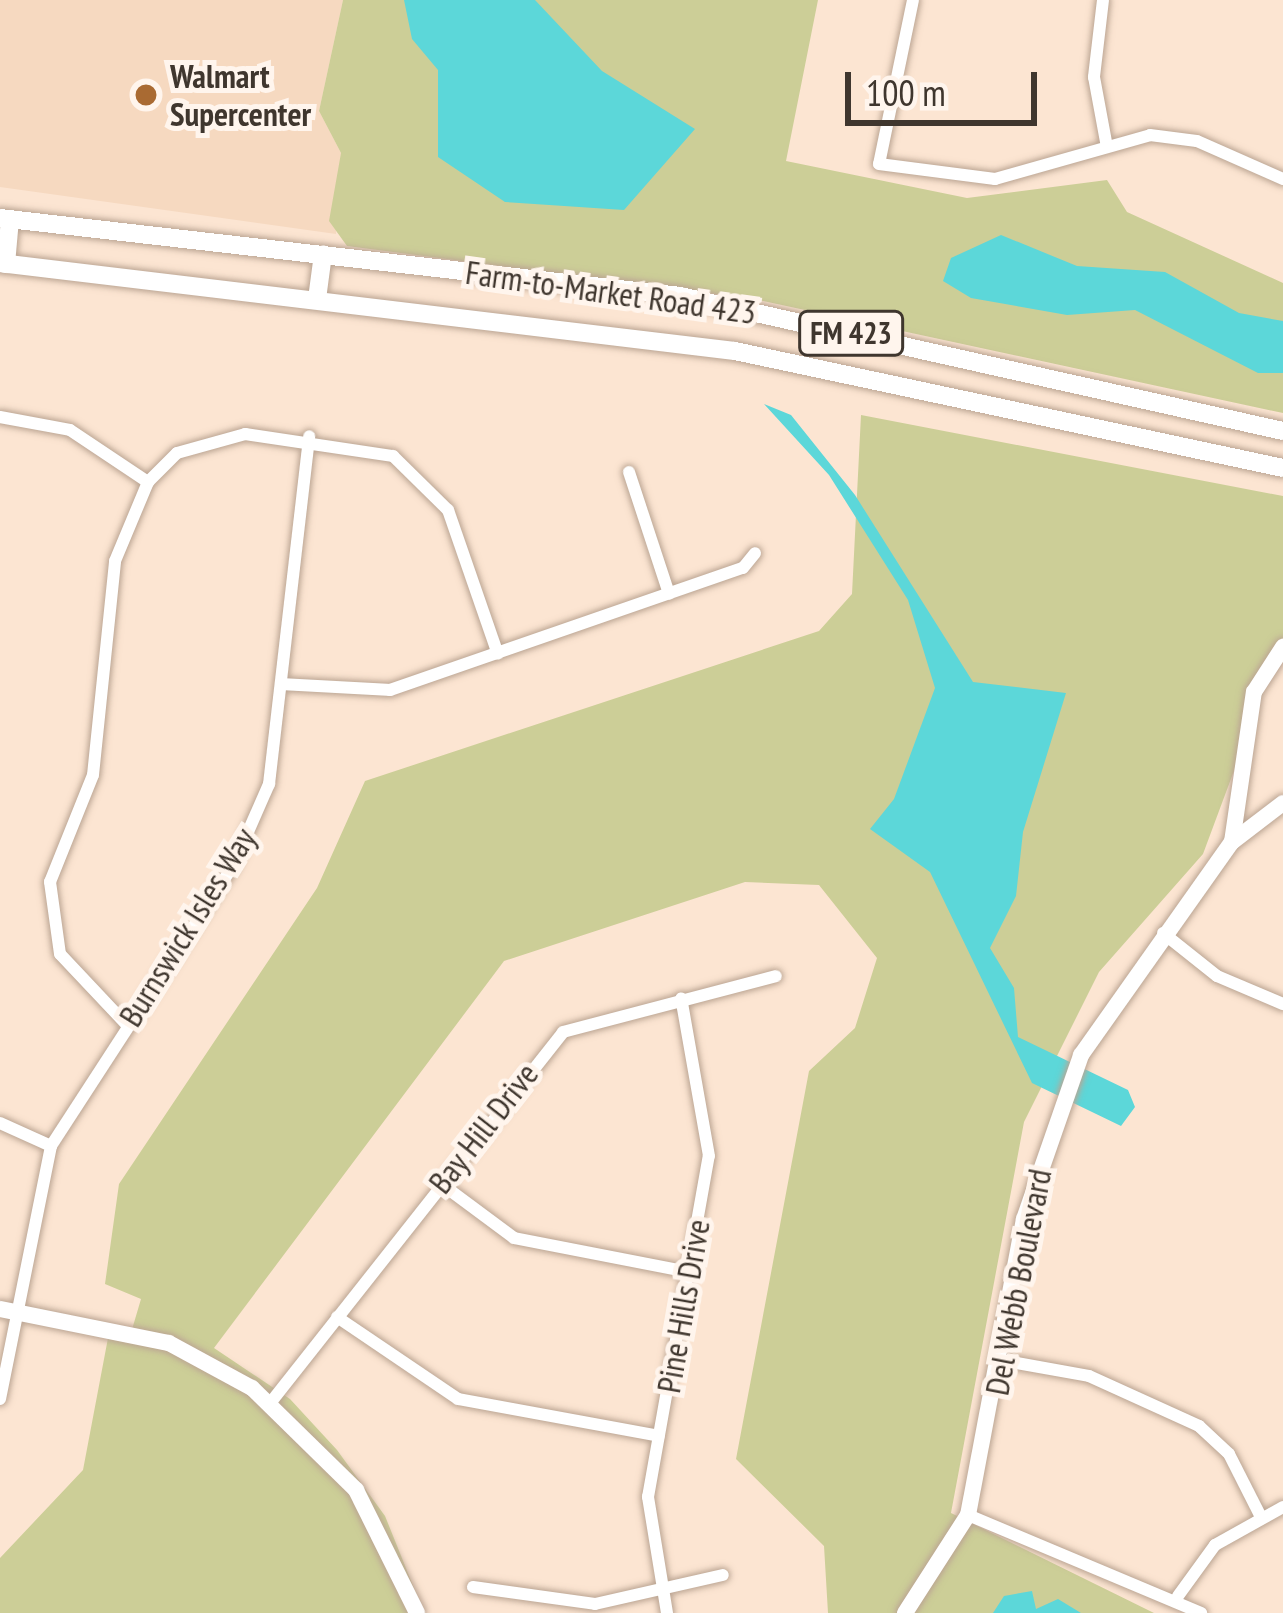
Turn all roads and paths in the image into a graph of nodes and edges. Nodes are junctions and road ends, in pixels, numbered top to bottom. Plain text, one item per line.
1 (913, 0) edge
2 (1103, 0) edge
3 (1106, 142) junction
4 (1283, 179) edge
5 (5, 218) edge
6 (323, 254) junction
7 (3, 263) edge
8 (317, 298) junction
9 (0, 417) edge
10 (1283, 431) edge
11 (309, 436) junction
12 (1283, 468) edge
13 (629, 472) dead end
14 (148, 482) junction
15 (754, 553) dead end
16 (669, 594) junction
17 (1283, 647) edge
18 (498, 654) junction
19 (282, 684) junction
20 (1283, 803) edge
21 (1232, 842) junction
22 (1162, 932) junction
23 (776, 976) dead end
24 (681, 998) junction
25 (1283, 1004) edge
26 (126, 1024) junction
27 (0, 1123) edge
28 (51, 1146) junction
29 (440, 1183) junction
30 (689, 1272) junction
31 (8, 1310) edge
32 (338, 1317) junction
33 (1000, 1360) junction
34 (0, 1399) edge
35 (271, 1402) junction
36 (659, 1436) junction
37 (1283, 1507) edge
38 (968, 1515) junction
39 (1260, 1515) junction
40 (723, 1575) dead end
41 (473, 1586) dead end
42 (663, 1588) junction
43 (1178, 1596) junction
44 (417, 1613) edge
45 (668, 1613) edge
46 (905, 1613) edge
47 (1201, 1613) edge

1 - 3 street
2 - 3 street
3 - 4 street
5 - 6 main road, Farm-to-Market Road 423 / FM 423
5 - 7 main road
6 - 8 main road
6 - 10 main road, Farm-to-Market Road 423 / FM 423
7 - 8 main road, Farm-to-Market Road 423 / FM 423
8 - 12 main road, Farm-to-Market Road 423 / FM 423
9 - 14 street
11 - 14 street
11 - 18 street
11 - 19 street, Burnswick Isles Way
13 - 16 street
14 - 26 street
15 - 16 street
16 - 18 street
17 - 21 street, Del Webb Boulevard
18 - 19 street
19 - 26 street, Burnswick Isles Way
20 - 21 street, Del Webb Boulevard
21 - 22 street, Del Webb Boulevard
22 - 25 street
22 - 33 street, Del Webb Boulevard
23 - 24 street, Bay Hill Drive
24 - 29 street, Bay Hill Drive
24 - 30 street, Pine Hills Drive
26 - 28 street, Burnswick Isles Way
27 - 28 street
28 - 31 street, Burnswick Isles Way
29 - 30 street
29 - 32 street, Bay Hill Drive
30 - 36 street, Pine Hills Drive
31 - 34 street, Burnswick Isles Way
31 - 35 street
32 - 35 street, Bay Hill Drive
32 - 36 street
33 - 38 street, Del Webb Boulevard
33 - 39 street
35 - 44 street
36 - 42 street, Pine Hills Drive
37 - 39 street
38 - 43 street
38 - 46 street, Del Webb Boulevard
39 - 43 street
40 - 42 street
41 - 42 street
42 - 45 street, Pine Hills Drive
43 - 47 street

